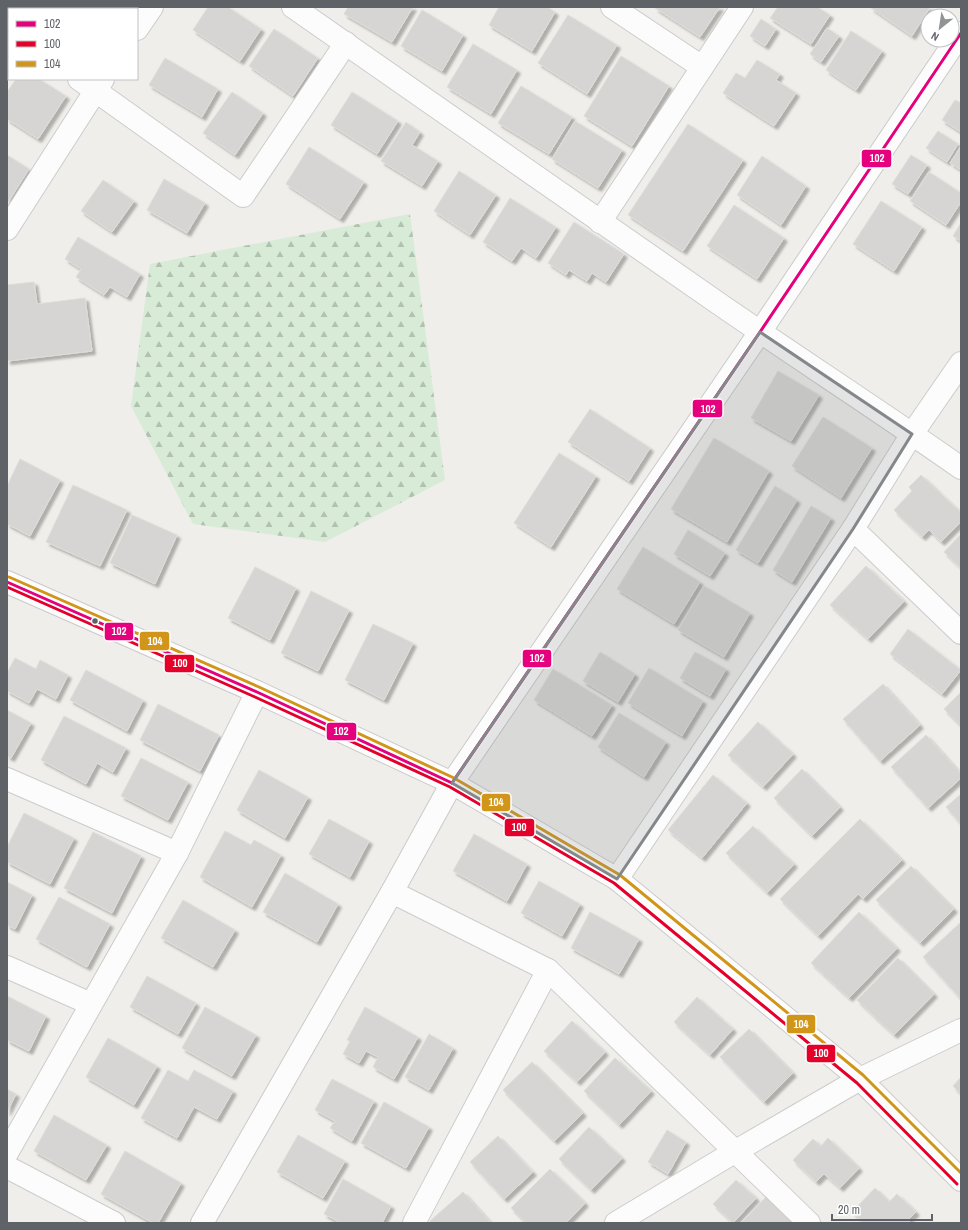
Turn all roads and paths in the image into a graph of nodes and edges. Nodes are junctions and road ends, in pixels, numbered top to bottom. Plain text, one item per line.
1 (152, 7) edge
2 (293, 7) edge
3 (612, 7) edge
4 (742, 7) edge
5 (138, 28) edge
6 (961, 33) edge
7 (346, 43) junction
8 (702, 67) junction
9 (92, 83) edge
10 (600, 222) junction
11 (7, 229) edge
12 (760, 332) junction
13 (961, 363) edge
14 (912, 434) junction
15 (961, 468) edge
16 (853, 529) junction
17 (7, 582) edge
18 (961, 633) edge
19 (257, 692) junction
20 (7, 779) edge
21 (452, 783) junction
22 (177, 853) junction
23 (617, 879) junction
24 (392, 892) junction
25 (7, 966) edge
26 (548, 970) junction
27 (91, 1004) junction
28 (961, 1030) edge
29 (860, 1079) junction
30 (736, 1151) junction
31 (7, 1154) edge
32 (7, 1167) edge
33 (961, 1180) edge
34 (114, 1223) edge
35 (202, 1223) edge
36 (414, 1223) edge
37 (616, 1223) edge
38 (809, 1223) edge

1 - 5 street
2 - 7 street
3 - 8 street
4 - 8 street
6 - 12 street
7 - 9 street
7 - 10 street
8 - 10 street
9 - 11 street
10 - 12 street
12 - 14 street
12 - 21 street
13 - 14 street
14 - 15 street
14 - 16 street
16 - 18 street
16 - 23 street
17 - 19 street
19 - 21 street
19 - 22 street
20 - 22 street
21 - 23 street
21 - 24 street
22 - 27 street
23 - 29 street
24 - 26 street
24 - 35 street
25 - 27 street
26 - 30 street
26 - 36 street
27 - 31 street
28 - 29 street
29 - 30 street
29 - 33 street
30 - 37 street
30 - 38 street
32 - 34 street

